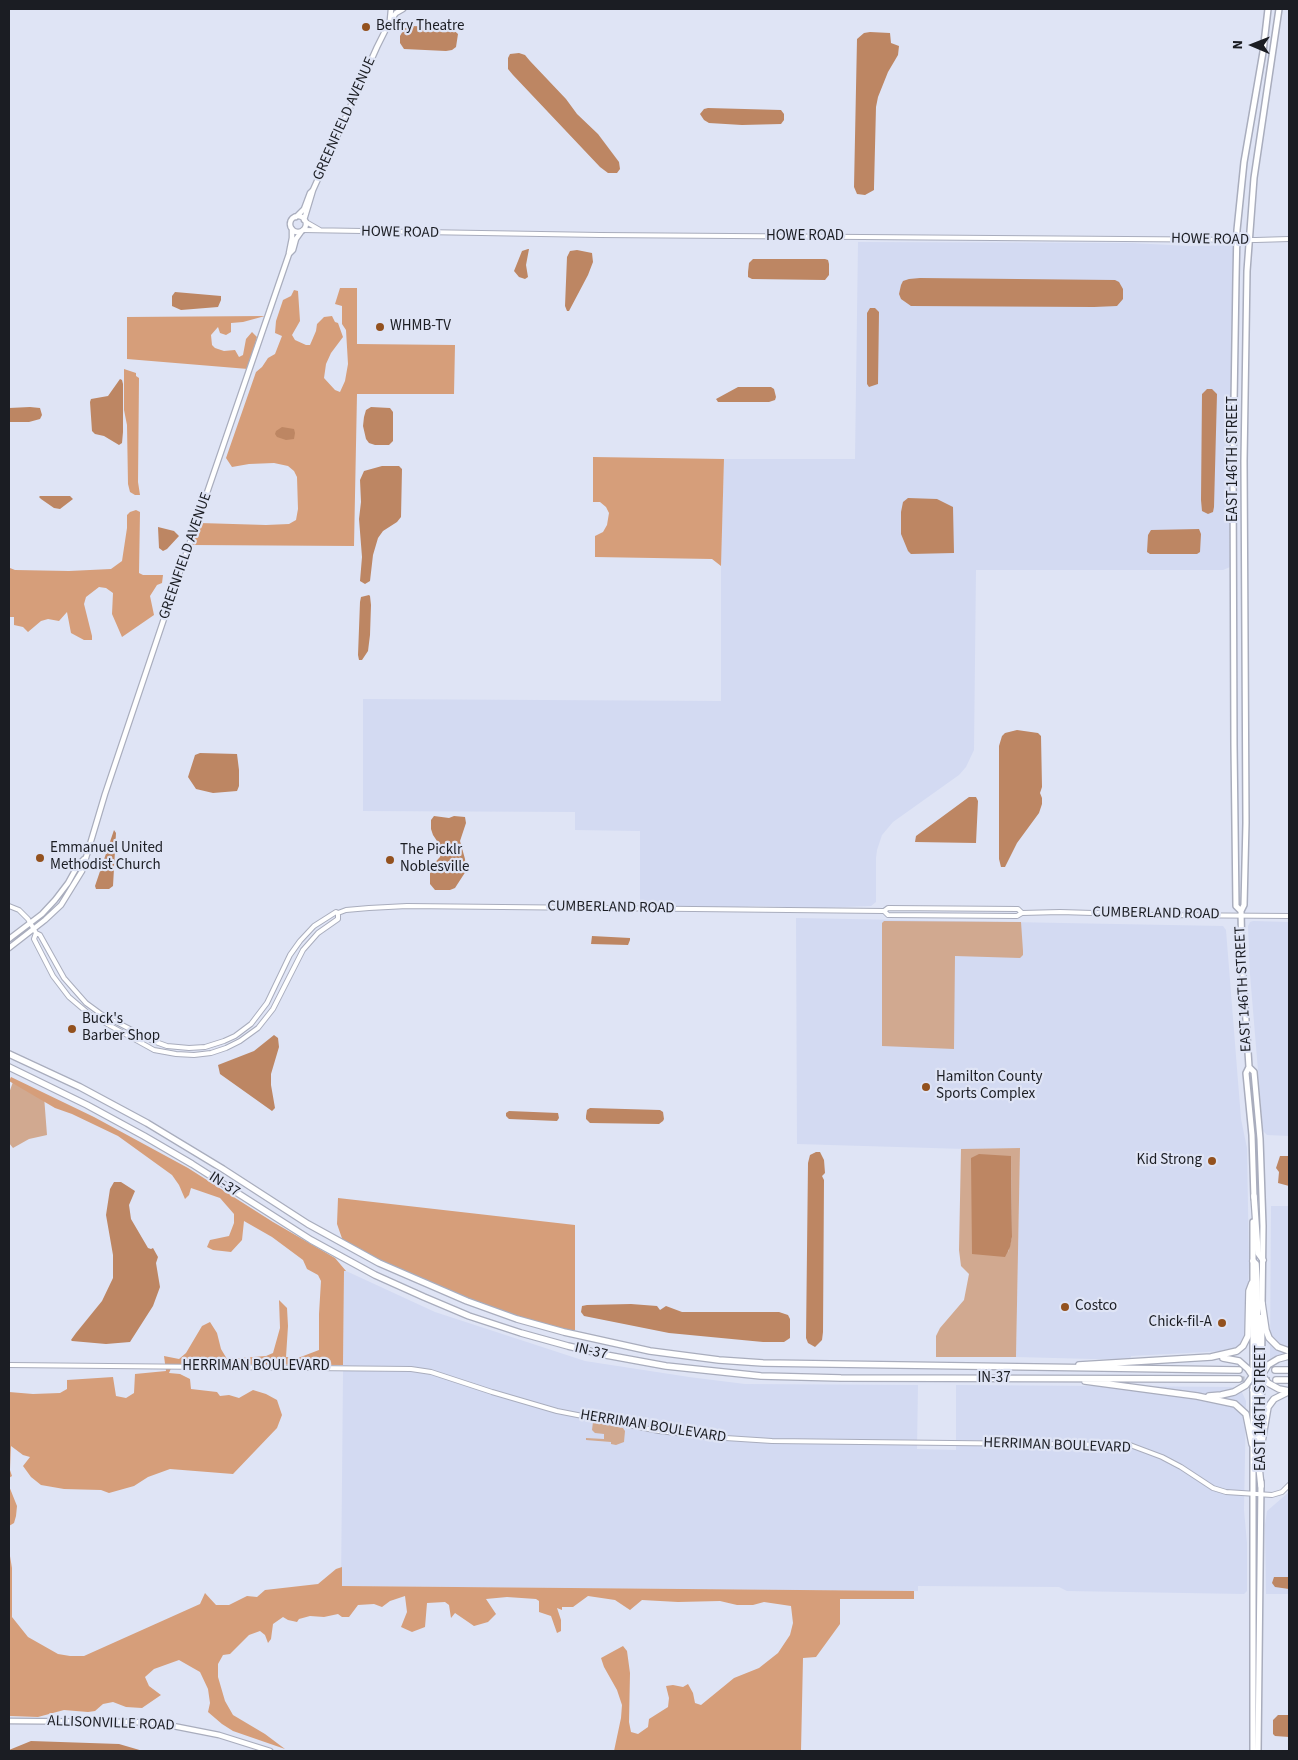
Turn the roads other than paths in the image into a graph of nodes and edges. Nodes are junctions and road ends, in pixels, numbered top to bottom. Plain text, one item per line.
1 (390, 9) edge
2 (403, 9) edge
3 (1268, 9) edge
4 (1279, 9) edge
5 (390, 19) junction
6 (313, 190) junction
7 (296, 216) junction
8 (305, 221) junction
9 (292, 229) junction
10 (320, 230) junction
11 (302, 231) junction
12 (1289, 239) edge
13 (1237, 240) junction
14 (1248, 240) junction
15 (289, 254) junction
16 (84, 859) junction
17 (9, 906) edge
18 (884, 911) junction
19 (338, 913) junction
20 (1022, 913) junction
21 (1241, 913) junction
22 (1289, 916) edge
23 (30, 923) junction
24 (35, 931) junction
25 (9, 939) edge
26 (9, 948) edge
27 (9, 1052) edge
28 (9, 1067) edge
29 (1249, 1067) junction
30 (1254, 1196) junction
31 (1263, 1260) junction
32 (1253, 1261) junction
33 (1252, 1283) junction
34 (1262, 1303) junction
35 (1262, 1350) junction
36 (1289, 1351) edge
37 (1289, 1356) edge
38 (1211, 1357) junction
39 (9, 1365) edge
40 (1258, 1365) junction
41 (1047, 1366) junction
42 (1239, 1370) tunnel mouth
43 (1275, 1370) dead end
44 (1289, 1370) edge
45 (1253, 1375) junction
46 (1262, 1375) junction
47 (1073, 1379) junction
48 (1239, 1379) tunnel mouth
49 (1276, 1380) tunnel mouth
50 (1289, 1380) edge
51 (1254, 1387) junction
52 (1289, 1391) edge
53 (1197, 1396) junction
54 (1252, 1444) junction
55 (1261, 1448) junction
56 (1289, 1485) edge
57 (1261, 1486) junction
58 (1254, 1495) junction
59 (1261, 1495) junction
60 (9, 1721) edge
61 (270, 1751) edge
62 (1253, 1751) edge
63 (1258, 1751) edge

1 - 5 main road, GREENFIELD AVENUE
2 - 5 main road, GREENFIELD AVENUE
3 - 13 main road, EAST 146TH STREET
4 - 14 main road, EAST 146TH STREET
5 - 6 main road, GREENFIELD AVENUE
6 - 7 main road, GREENFIELD AVENUE
6 - 8 main road, GREENFIELD AVENUE
7 - 8 main road
7 - 9 main road
8 - 10 street, HOWE ROAD
8 - 11 main road
9 - 11 main road
9 - 15 main road, GREENFIELD AVENUE
10 - 11 street, HOWE ROAD
10 - 13 street, HOWE ROAD
11 - 15 main road, GREENFIELD AVENUE
12 - 14 street, HOWE ROAD
13 - 14 street, HOWE ROAD
13 - 21 main road, EAST 146TH STREET
14 - 21 main road, EAST 146TH STREET
15 - 16 main road, GREENFIELD AVENUE
16 - 23 main road, GREENFIELD AVENUE
16 - 24 main road, GREENFIELD AVENUE
17 - 23 street, CUMBERLAND ROAD
18 - 19 street, CUMBERLAND ROAD
18 - 20 street, CUMBERLAND ROAD
18 - 20 street, CUMBERLAND ROAD
19 - 24 street, CUMBERLAND ROAD
19 - 24 street, CUMBERLAND ROAD
20 - 21 street, CUMBERLAND ROAD
21 - 22 street, CUMBERLAND ROAD
21 - 29 main road, EAST 146TH STREET
23 - 24 street, CUMBERLAND ROAD
23 - 25 main road, GREENFIELD AVENUE
24 - 26 main road, GREENFIELD AVENUE
27 - 41 highway, IN-37
28 - 47 highway, IN-37
29 - 30 main road, EAST 146TH STREET
29 - 31 main road, EAST 146TH STREET
30 - 31 highway
30 - 32 main road, EAST 146TH STREET
31 - 34 main road, EAST 146TH STREET
32 - 33 main road, EAST 146TH STREET
32 - 40 highway
33 - 38 highway
33 - 45 main road, EAST 146TH STREET
34 - 35 main road, EAST 146TH STREET
34 - 36 highway
35 - 40 highway
35 - 46 main road, EAST 146TH STREET
37 - 46 highway
38 - 41 highway
38 - 45 highway
39 - 58 street, HERRIMAN BOULEVARD
40 - 45 highway
40 - 46 highway
41 - 42 highway, IN-37
43 - 44 highway
45 - 51 highway
45 - 53 highway
46 - 51 highway
46 - 52 highway
46 - 55 main road, EAST 146TH STREET
47 - 48 highway, IN-37
47 - 53 highway
49 - 50 highway
51 - 54 main road, EAST 146TH STREET
51 - 57 highway
52 - 55 highway
53 - 54 highway
54 - 58 main road, EAST 146TH STREET
55 - 57 main road, EAST 146TH STREET
56 - 59 street, HERRIMAN BOULEVARD
57 - 59 main road, EAST 146TH STREET
58 - 59 street, HERRIMAN BOULEVARD
58 - 62 main road, EAST 146TH STREET
59 - 63 main road, EAST 146TH STREET
60 - 61 main road, ALLISONVILLE ROAD

